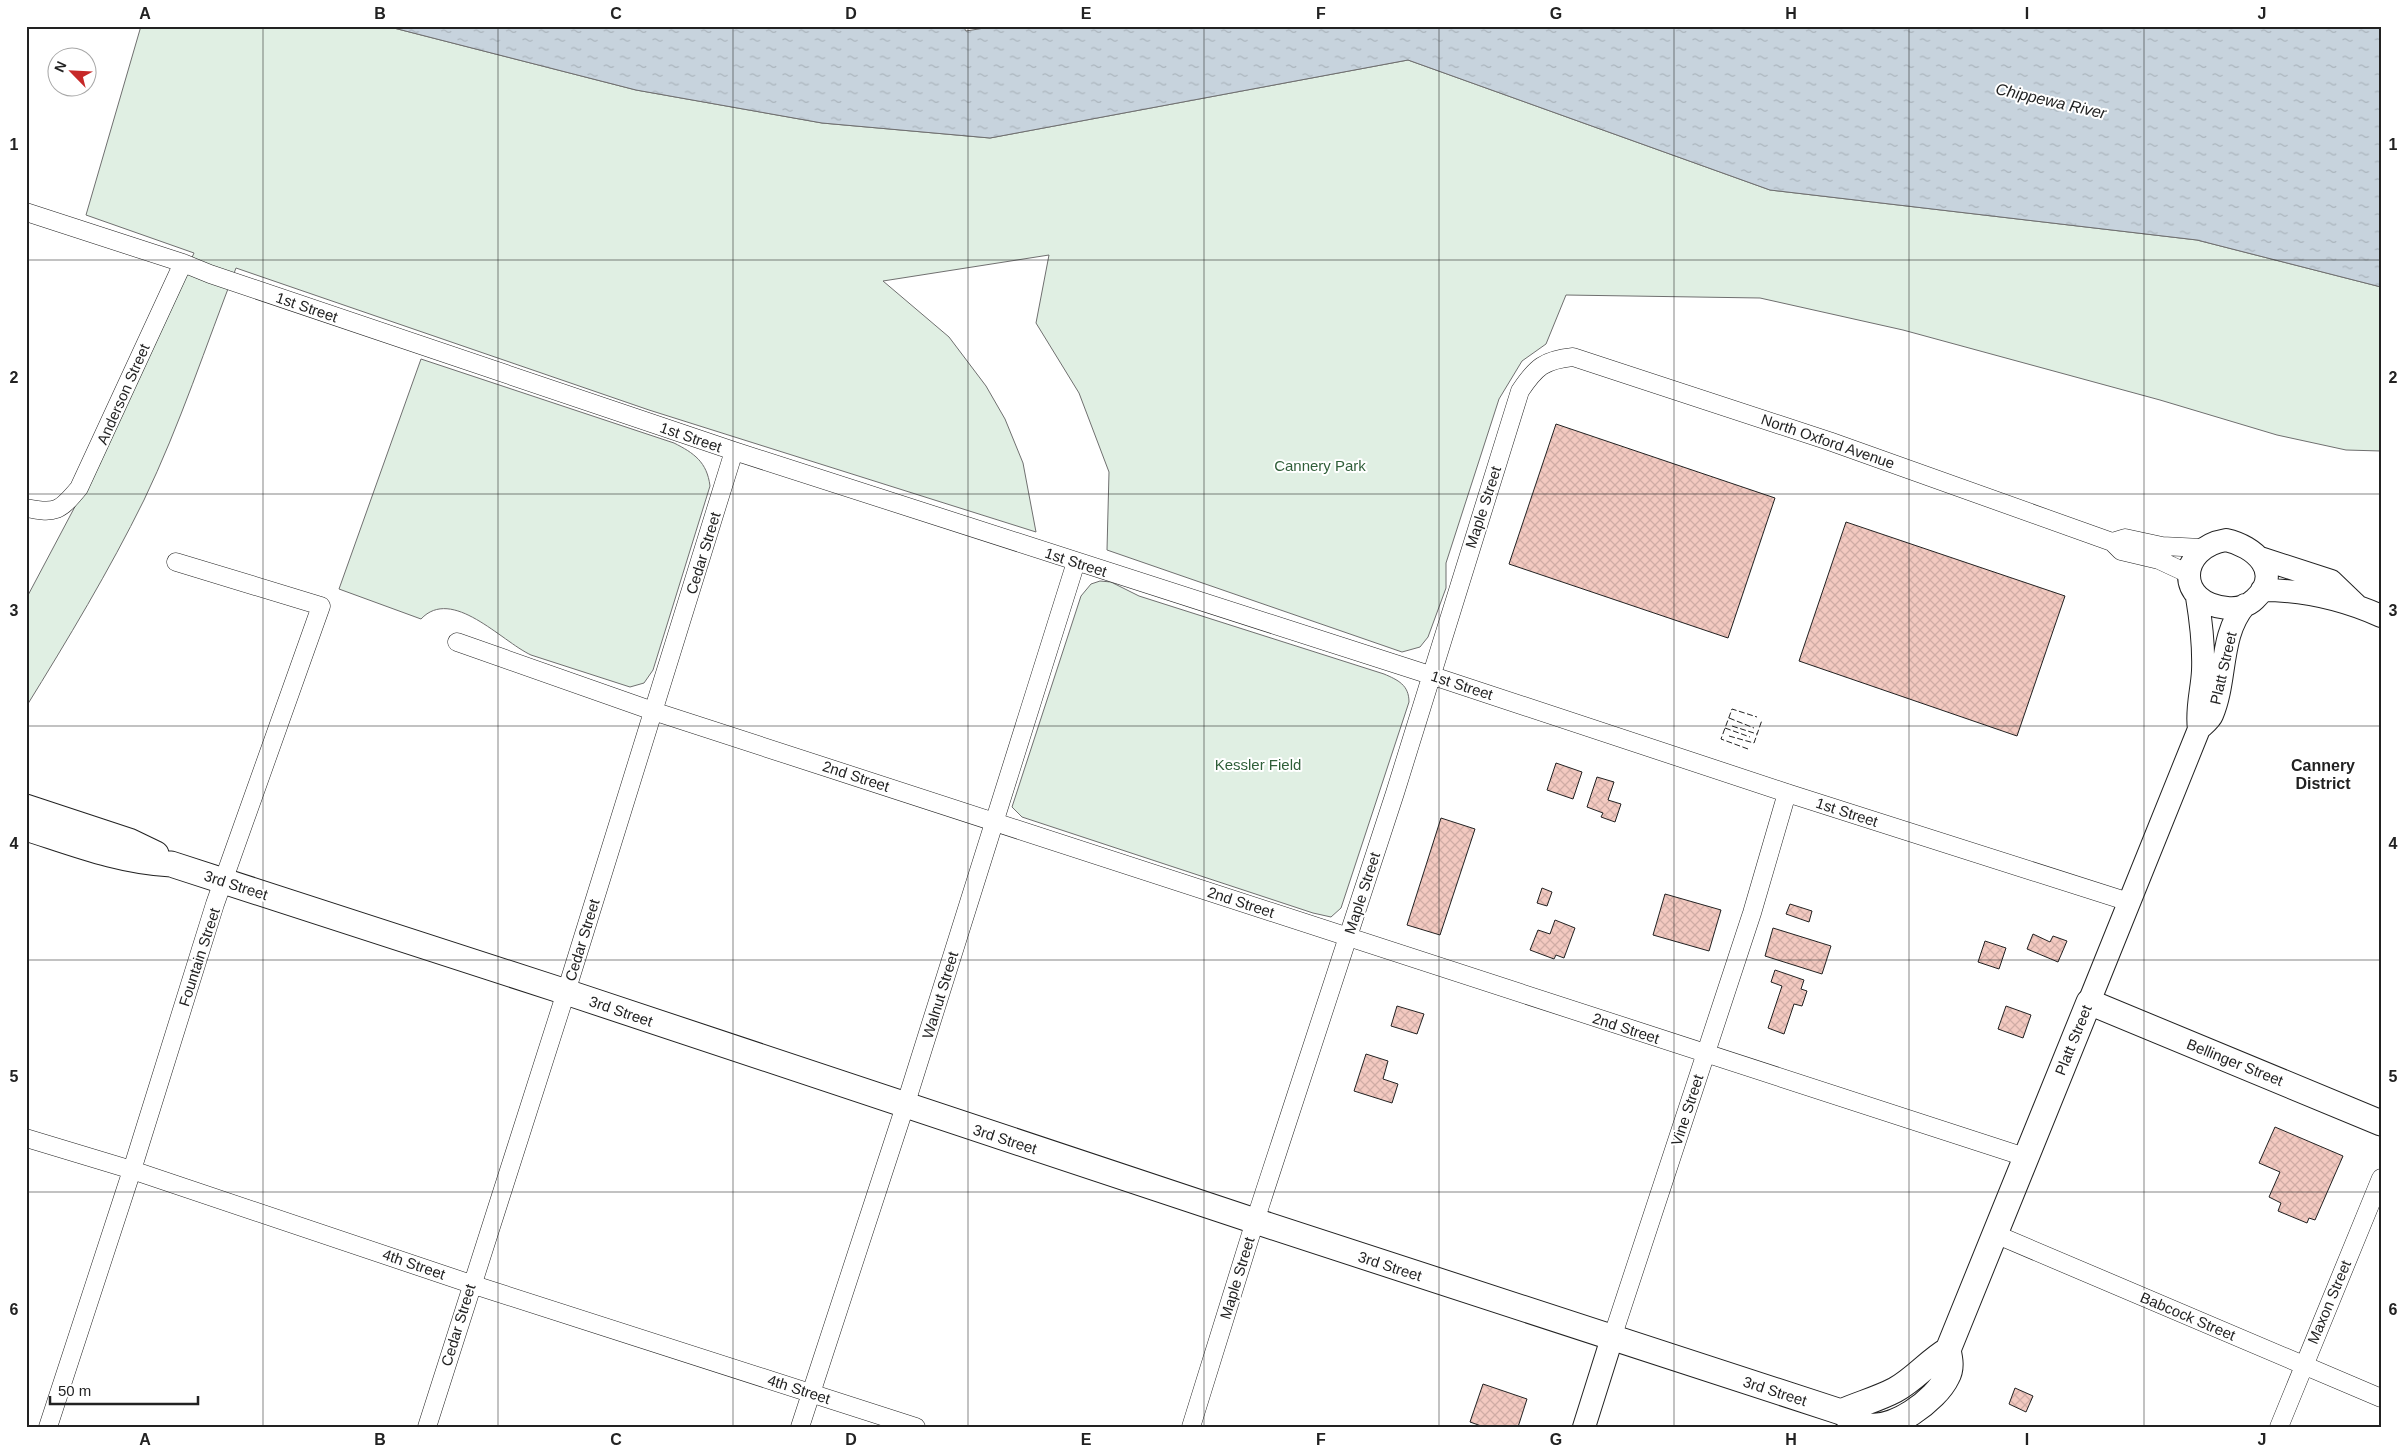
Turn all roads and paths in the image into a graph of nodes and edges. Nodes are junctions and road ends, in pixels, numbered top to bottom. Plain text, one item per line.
1 (26, 212) edge
2 (183, 263) junction
3 (1542, 364) joint
4 (734, 451) junction
5 (26, 508) edge
6 (2112, 542) junction
7 (2202, 548) junction
8 (2260, 558) junction
9 (176, 562) dead end
10 (1076, 562) junction
11 (2189, 574) junction
12 (2262, 590) junction
13 (2197, 596) junction
14 (2245, 605) junction
15 (2357, 606) junction
16 (2381, 616) edge
17 (457, 642) dead end
18 (1430, 675) junction
19 (653, 710) junction
20 (2199, 729) junction
21 (1787, 793) junction
22 (26, 807) edge
23 (995, 820) junction
24 (26, 828) edge
25 (171, 864) junction
26 (224, 882) junction
27 (2129, 902) junction
28 (1347, 937) junction
29 (566, 992) junction
30 (2089, 1002) junction
31 (1705, 1054) junction
32 (906, 1106) junction
33 (2381, 1123) edge
34 (26, 1138) edge
35 (2025, 1158) junction
36 (132, 1170) junction
37 (2381, 1178) edge
38 (1255, 1221) junction
39 (1995, 1234) junction
40 (471, 1284) junction
41 (1612, 1338) junction
42 (1948, 1350) junction
43 (2303, 1366) junction
44 (811, 1392) junction
45 (2381, 1398) edge
46 (1841, 1412) junction
47 (1909, 1414) joint
48 (48, 1427) edge
49 (427, 1427) edge
50 (800, 1427) edge
51 (916, 1427) edge
52 (1191, 1427) edge
53 (1584, 1427) edge
54 (2279, 1427) edge

1 - 2 street, 1st Street
2 - 4 street, 1st Street
2 - 5 street, Anderson Street
3 - 6 street, North Oxford Avenue
3 - 18 street, Maple Street
4 - 10 street, 1st Street
4 - 19 street, Cedar Street
6 - 7 street, North Oxford Avenue
6 - 11 street, North Oxford Avenue
7 - 8 street
7 - 11 street
8 - 12 street
8 - 15 street
9 - 26 street, Fountain Street
10 - 18 street, 1st Street
10 - 23 street, Walnut Street
11 - 13 street
12 - 14 street
12 - 15 street
13 - 14 street
13 - 20 street, Platt Street
14 - 20 street, Platt Street
15 - 16 street
17 - 19 street, 2nd Street
18 - 21 street, 1st Street
18 - 28 street, Maple Street
19 - 23 street, 2nd Street
19 - 29 street, Cedar Street
20 - 27 street, Platt Street
21 - 27 street, 1st Street
21 - 31 street, Vine Street
22 - 25 main road, 3rd Street
23 - 28 street, 2nd Street
23 - 32 street, Walnut Street
24 - 25 main road, 3rd Street
25 - 26 main road, 3rd Street
26 - 29 main road, 3rd Street
26 - 36 street, Fountain Street
27 - 30 street, Platt Street
28 - 31 street, 2nd Street
28 - 38 street, Maple Street
29 - 32 main road, 3rd Street
29 - 40 street, Cedar Street
30 - 33 main road, Bellinger Street
30 - 35 main road, Platt Street
31 - 35 street, 2nd Street
31 - 41 street, Vine Street
32 - 38 main road, 3rd Street
32 - 44 street, Walnut Street
34 - 36 street, 4th Street
35 - 39 main road, Platt Street
36 - 40 street, 4th Street
36 - 48 street, Fountain Street
37 - 43 street, Maxon Street
38 - 41 main road, 3rd Street
38 - 52 street, Maple Street
39 - 42 main road, Platt Street
39 - 43 street, Babcock Street
40 - 44 street, 4th Street
40 - 49 street, Cedar Street
41 - 46 main road, 3rd Street
41 - 53 street, Vine Street
42 - 46 main road
42 - 47 main road, Platt Street
43 - 45 street, Babcock Street
43 - 54 street, Maxon Street
44 - 50 street, Walnut Street
44 - 51 street, 4th Street
46 - 47 main road, 3rd Street

